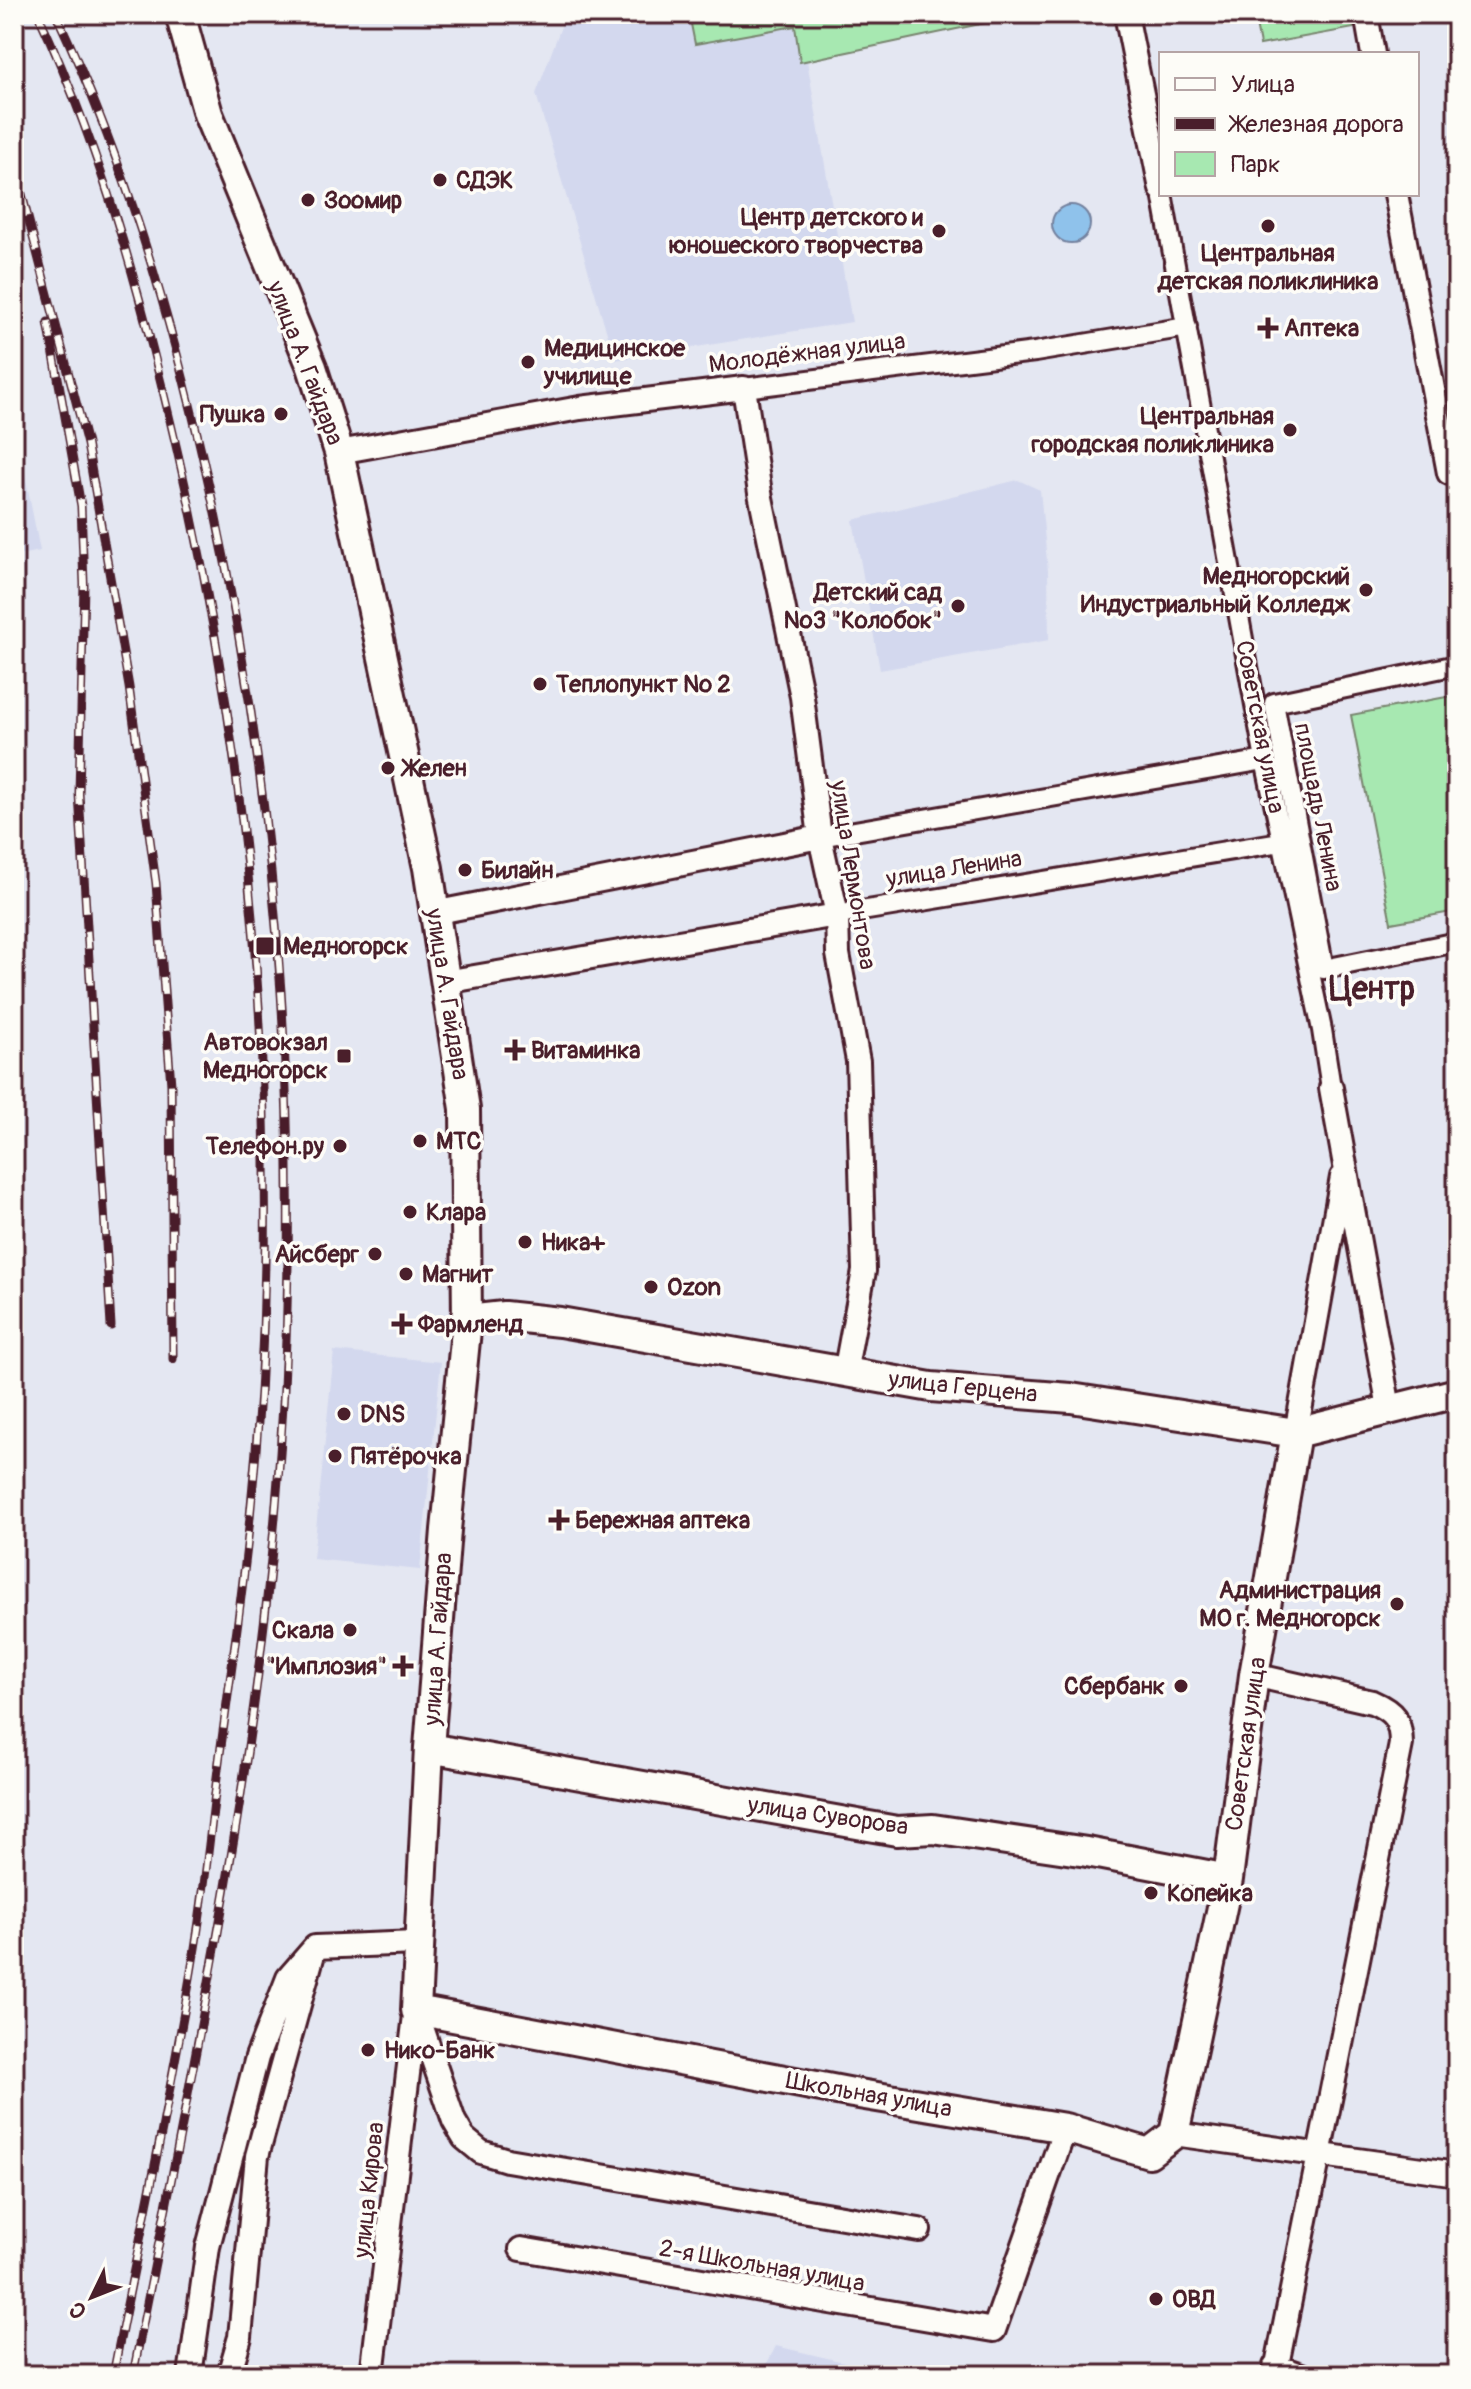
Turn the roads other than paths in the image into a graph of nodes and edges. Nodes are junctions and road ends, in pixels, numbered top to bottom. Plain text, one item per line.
1 (180, 14) edge
2 (1126, 14) edge
3 (1366, 14) edge
4 (1373, 52) edge
5 (1154, 111) edge
6 (1159, 163) edge
7 (1162, 196) edge
8 (1396, 196) edge
9 (1187, 327) junction
10 (744, 388) junction
11 (339, 452) junction
12 (1449, 473) dead end
13 (1457, 665) edge
14 (1265, 760) junction
15 (820, 837) junction
16 (1281, 842) junction
17 (433, 913) junction
18 (837, 915) junction
19 (1457, 942) edge
20 (445, 982) junction
21 (1331, 1088) joint
22 (1345, 1164) junction
23 (467, 1320) junction
24 (845, 1373) junction
25 (1457, 1393) edge
26 (1389, 1408) junction
27 (1296, 1433) junction
28 (1254, 1675) junction
29 (429, 1748) junction
30 (1228, 1879) junction
31 (417, 1943) junction
32 (315, 1947) junction
33 (416, 2010) junction
34 (1065, 2128) junction
35 (1174, 2134) junction
36 (1316, 2156) junction
37 (1457, 2174) edge
38 (919, 2230) dead end
39 (521, 2249) dead end
40 (1275, 2370) edge
41 (190, 2375) edge
42 (229, 2375) edge
43 (372, 2375) edge
44 (1301, 2375) edge

1 - 11 street, улица А. Гайдара
2 - 5 street, Советская улица
3 - 4 street
5 - 6 street, Советская улица
7 - 9 street, Советская улица
8 - 12 street
9 - 10 street, Молодёжная улица
9 - 14 street, Советская улица
10 - 11 street, Молодёжная улица
10 - 15 street, улица Лермонтова
11 - 17 street, улица А. Гайдара
13 - 19 street, площадь Ленина
14 - 15 street
14 - 16 street, Советская улица
15 - 17 street
15 - 18 street, улица Лермонтова
16 - 18 street, улица Ленина
16 - 21 street, Советская улица
17 - 20 street, улица А. Гайдара
18 - 20 street, улица Ленина
18 - 24 street, улица Лермонтова
20 - 23 street, улица А. Гайдара
21 - 22 street, Советская улица
22 - 26 street, Советская улица
22 - 27 street, Советская улица
23 - 24 street, улица Герцена
23 - 29 street, улица А. Гайдара
24 - 27 street, улица Герцена
25 - 26 street, улица Герцена
26 - 27 street, улица Герцена
27 - 28 street, Советская улица
28 - 30 street, Советская улица
28 - 36 street
29 - 30 street, улица Суворова
29 - 31 street, улица А. Гайдара
30 - 35 street, Советская улица
31 - 32 street
31 - 33 street, улица А. Гайдара
32 - 41 street
32 - 42 street
33 - 34 street, Школьная улица
33 - 38 street
33 - 43 street, улица Кирова
34 - 35 street, Школьная улица
34 - 39 street, 2-я Школьная улица
35 - 36 street
36 - 37 street
36 - 40 street
40 - 44 street

